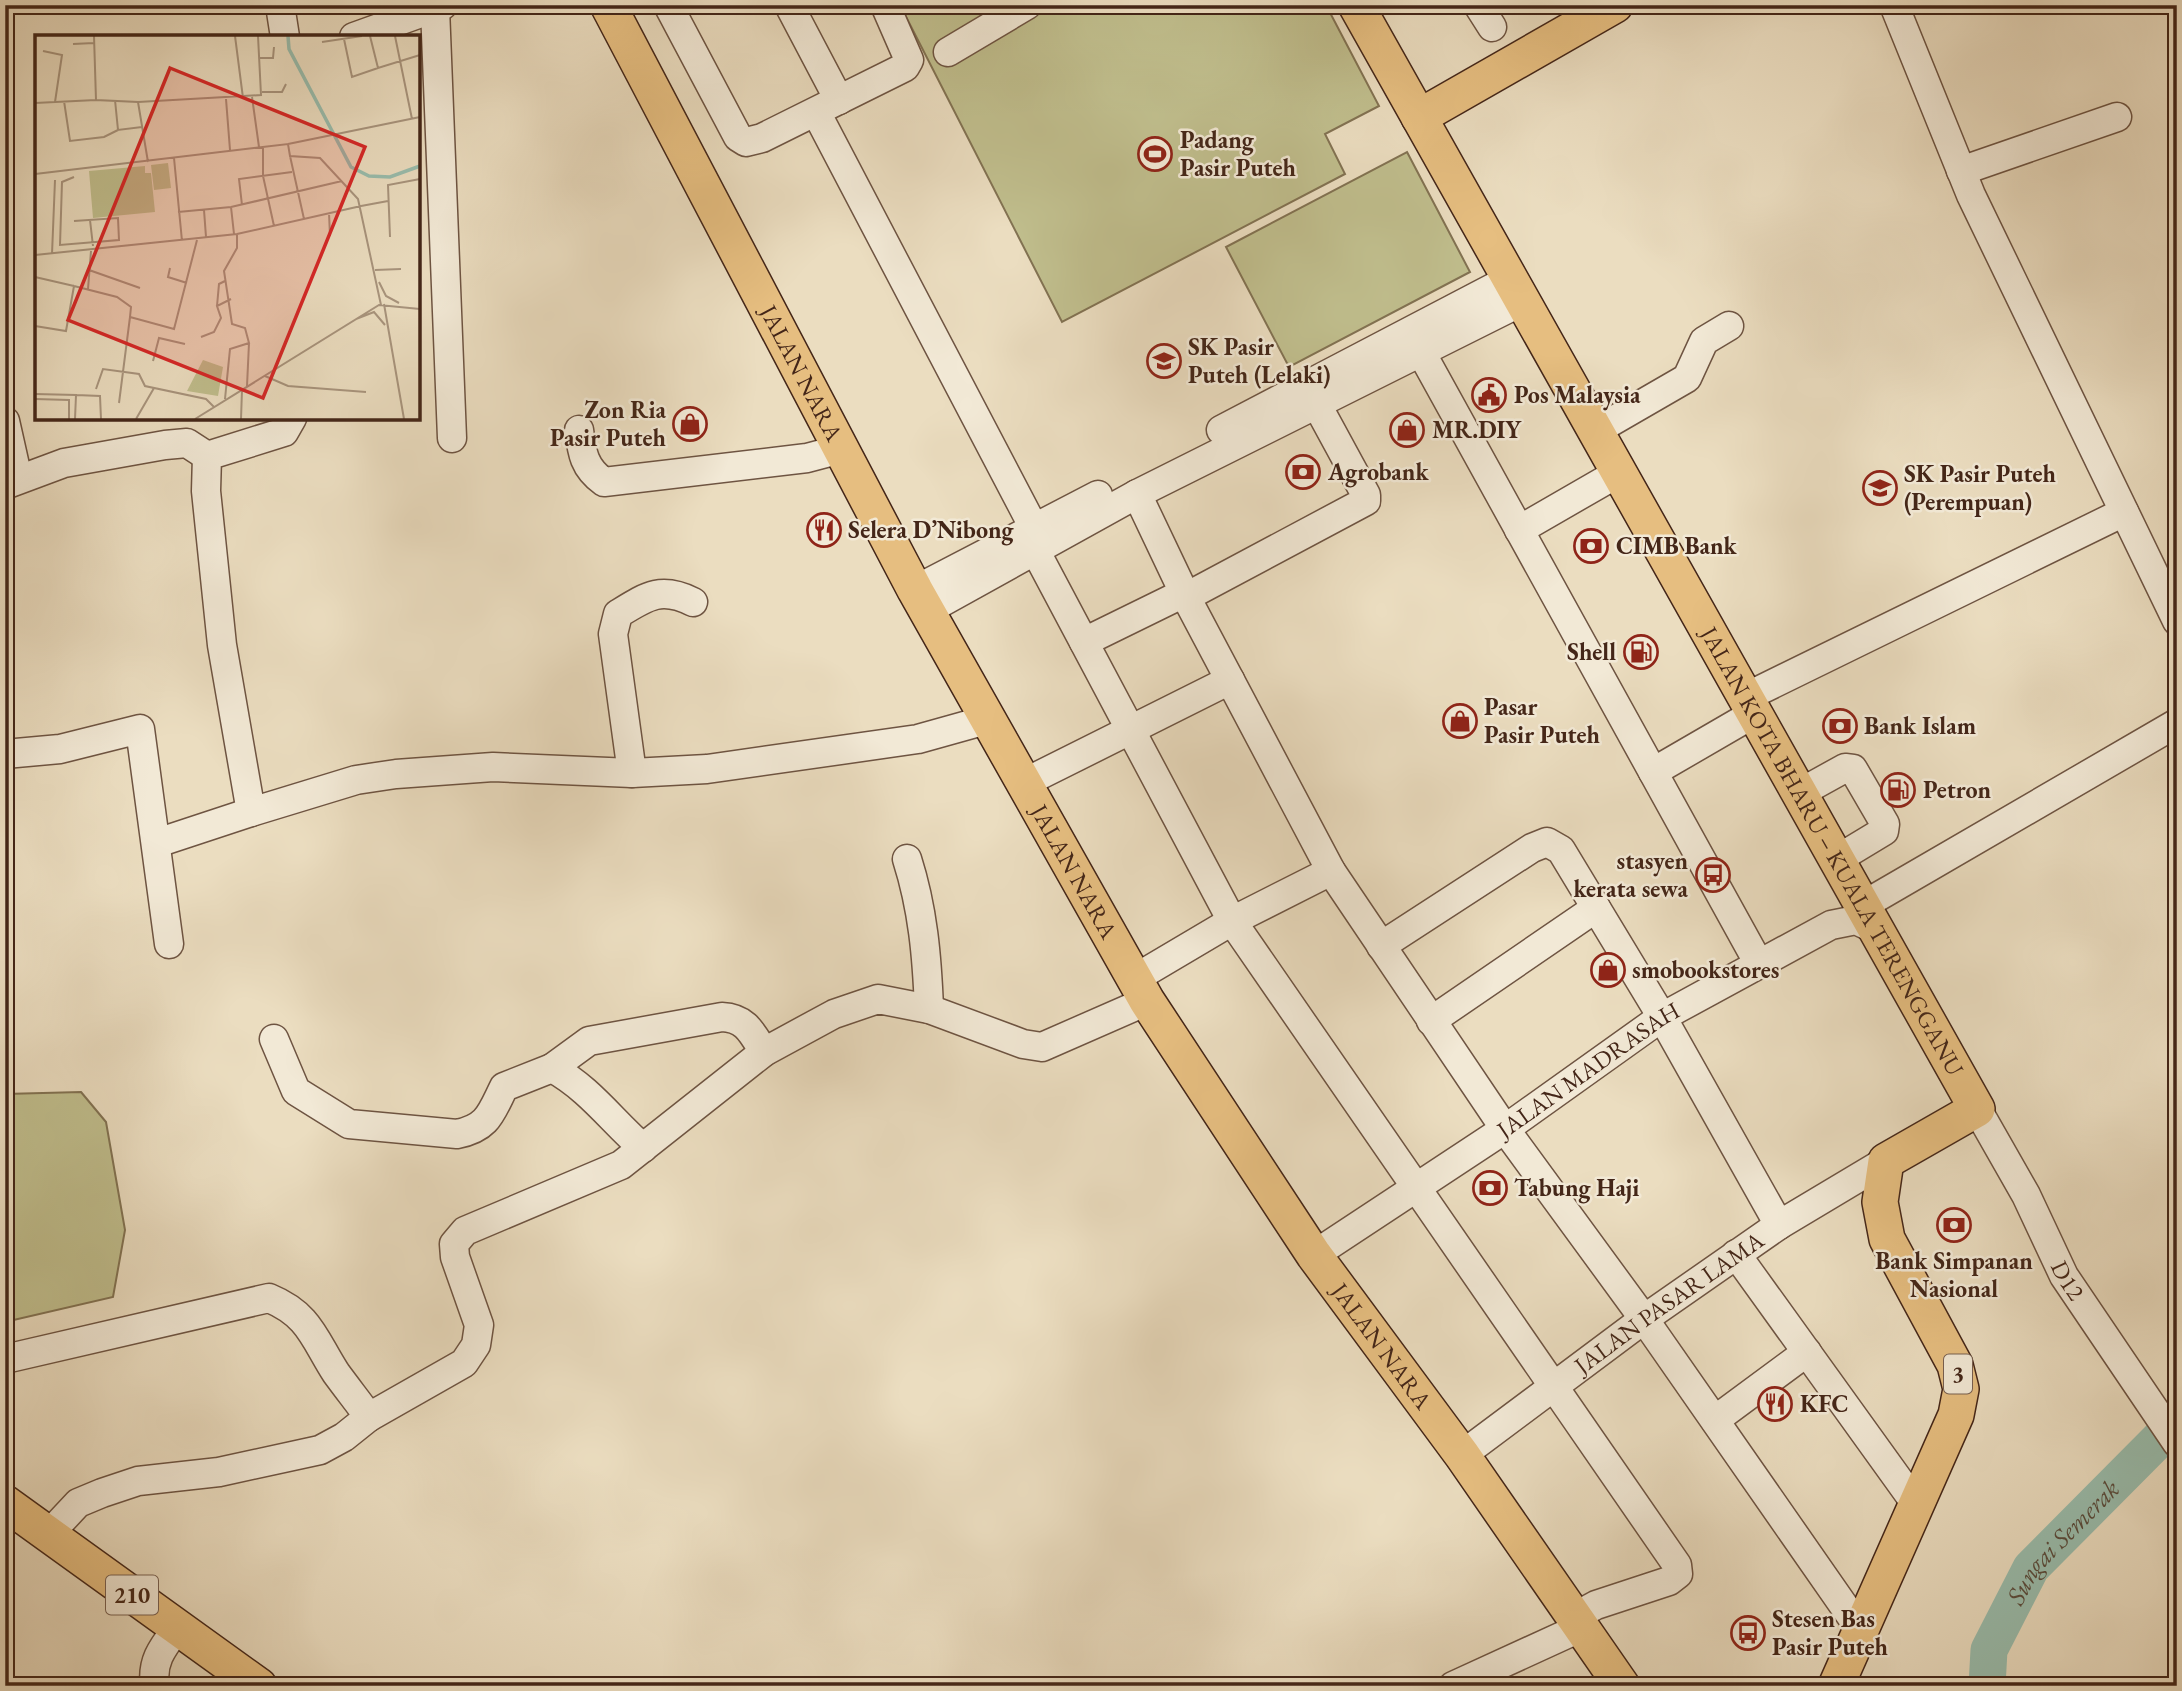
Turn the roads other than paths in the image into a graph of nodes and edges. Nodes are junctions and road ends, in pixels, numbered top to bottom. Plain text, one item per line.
1 (280, 5) edge
2 (608, 5) edge
3 (668, 5) edge
4 (789, 5) edge
5 (884, 5) edge
6 (1027, 5) edge
7 (1356, 5) edge
8 (1615, 5) edge
9 (1894, 5) edge
10 (439, 7) edge
11 (285, 35) edge
12 (360, 35) edge
13 (948, 51) dead end
14 (828, 106) junction
15 (1419, 117) junction
16 (2117, 117) dead end
17 (1961, 170) junction
18 (1516, 290) junction
19 (1729, 326) dead end
20 (1421, 352) junction
21 (1316, 403) junction
22 (291, 420) edge
23 (5, 421) edge
24 (579, 430) dead end
25 (1597, 430) junction
26 (452, 438) dead end
27 (841, 449) junction
28 (207, 456) junction
29 (1618, 472) junction
30 (12, 482) edge
31 (1137, 495) junction
32 (2124, 512) junction
33 (1519, 530) junction
34 (1035, 539) junction
35 (1185, 595) junction
36 (921, 600) junction
37 (693, 603) dead end
38 (2177, 621) edge
39 (1084, 642) junction
40 (1230, 680) junction
41 (1749, 706) junction
42 (986, 720) junction
43 (2177, 723) edge
44 (1130, 729) junction
45 (5, 754) edge
46 (1653, 772) junction
47 (632, 774) junction
48 (1022, 784) junction
49 (1798, 794) junction
50 (251, 812) junction
51 (157, 843) junction
52 (907, 859) dead end
53 (1836, 860) junction
54 (1331, 872) junction
55 (1596, 908) junction
56 (1869, 917) junction
57 (1232, 921) junction
58 (169, 944) dead end
59 (1381, 946) junction
60 (1759, 964) junction
61 (1141, 990) junction
62 (929, 1009) junction
63 (1662, 1017) junction
64 (1431, 1021) junction
65 (274, 1039) dead end
66 (764, 1052) junction
67 (552, 1068) junction
68 (1977, 1109) junction
69 (1505, 1129) junction
70 (643, 1148) junction
71 (1886, 1161) junction
72 (1415, 1188) junction
73 (1779, 1225) junction
74 (1736, 1254) junction
75 (1314, 1255) junction
76 (1644, 1319) junction
77 (1807, 1352) junction
78 (5, 1359) edge
79 (1553, 1387) junction
80 (369, 1417) junction
81 (1715, 1420) junction
82 (2177, 1443) edge
83 (1462, 1455) junction
84 (5, 1503) edge
85 (1916, 1504) junction
86 (48, 1535) junction
87 (1578, 1622) junction
88 (178, 1627) junction
89 (1860, 1629) junction
90 (155, 1686) edge
91 (258, 1686) edge
92 (1453, 1686) edge
93 (1622, 1686) edge
94 (1836, 1686) edge

1 - 11 street
2 - 27 main road, JALAN NARA
3 - 14 street
4 - 14 street
5 - 14 street
6 - 13 street
7 - 15 main road, JALAN KOTA BHARU – KUALA TERENGGANU
8 - 15 main road
9 - 17 street
10 - 12 street
10 - 26 street
14 - 34 street
15 - 18 main road, JALAN KOTA BHARU – KUALA TERENGGANU
16 - 17 street
17 - 32 street
18 - 20 street
18 - 25 main road, JALAN KOTA BHARU – KUALA TERENGGANU
18 - 34 street
19 - 25 street
20 - 21 street
20 - 33 street
21 - 31 street
21 - 35 street
22 - 28 street
23 - 30 street
24 - 27 street
25 - 29 main road, JALAN KOTA BHARU – KUALA TERENGGANU
27 - 36 main road, JALAN NARA
28 - 30 street
28 - 50 street
29 - 33 street
29 - 41 main road, JALAN KOTA BHARU – KUALA TERENGGANU
31 - 34 street
31 - 35 street
32 - 38 street
32 - 41 street
33 - 46 street
34 - 36 street
34 - 39 street
35 - 39 street
35 - 40 street
36 - 42 main road, JALAN NARA
37 - 47 street
39 - 44 street
40 - 44 street
40 - 54 street
41 - 46 street
41 - 49 main road, JALAN KOTA BHARU – KUALA TERENGGANU
42 - 47 street
42 - 48 main road, JALAN NARA
43 - 56 street
44 - 48 street
44 - 57 street
45 - 51 street
46 - 60 street
47 - 50 street
48 - 61 main road, JALAN NARA
49 - 53 main road, JALAN KOTA BHARU – KUALA TERENGGANU
49 - 53 street
50 - 51 street
51 - 58 street
52 - 62 street
53 - 56 main road, JALAN KOTA BHARU – KUALA TERENGGANU
54 - 57 street
54 - 59 street
55 - 59 street
55 - 63 street
55 - 64 street
56 - 60 street, JALAN MADRASAH
56 - 68 main road, JALAN KOTA BHARU – KUALA TERENGGANU
57 - 61 street
57 - 72 street
59 - 64 street
60 - 63 street, JALAN MADRASAH
61 - 62 street
61 - 75 main road, JALAN NARA
62 - 66 street
63 - 69 street, JALAN MADRASAH
63 - 73 street
64 - 69 street
65 - 67 street
66 - 67 street
66 - 70 street
67 - 70 street
68 - 71 main road
68 - 82 street, D12
69 - 72 street, JALAN MADRASAH
69 - 76 street
70 - 80 street
71 - 73 street, JALAN PASAR LAMA
71 - 85 main road, 3
72 - 75 street, JALAN MADRASAH
72 - 79 street
73 - 74 street, JALAN PASAR LAMA
74 - 76 street, JALAN PASAR LAMA
74 - 77 street
75 - 83 main road, JALAN NARA
76 - 79 street, JALAN PASAR LAMA
76 - 81 street
77 - 81 street
77 - 85 street
78 - 80 street
79 - 83 street, JALAN PASAR LAMA
79 - 87 street
80 - 86 street
81 - 89 street
83 - 87 main road, JALAN NARA
84 - 86 main road, 210
85 - 89 main road, 3
86 - 88 main road, 210
87 - 92 street
87 - 93 main road, JALAN NARA
88 - 90 street
88 - 91 main road, 210
89 - 94 main road, 3

